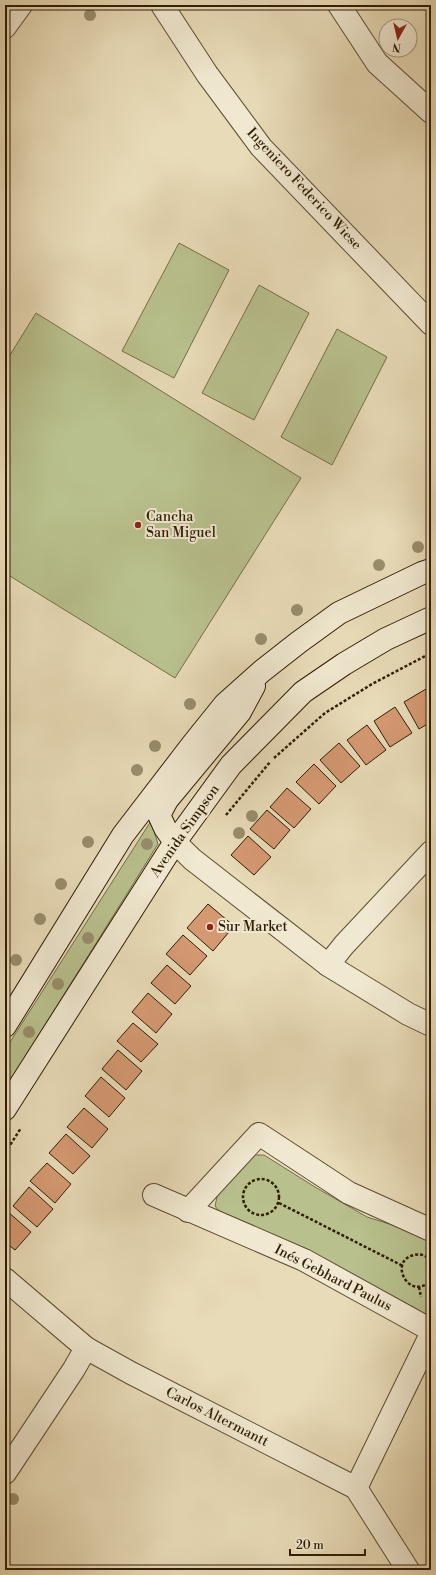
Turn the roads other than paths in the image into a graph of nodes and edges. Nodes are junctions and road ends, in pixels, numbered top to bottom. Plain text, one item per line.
1 (22, 5) edge
2 (162, 5) edge
3 (339, 5) edge
4 (5, 27) edge
5 (431, 112) edge
6 (431, 324) edge
7 (431, 570) edge
8 (431, 618) edge
9 (262, 670) junction
10 (175, 842) junction
11 (431, 852) edge
12 (328, 965) junction
13 (431, 1025) edge
14 (5, 1026) edge
15 (5, 1109) edge
16 (154, 1196) dead end
17 (188, 1211) junction
18 (431, 1230) edge
19 (5, 1279) edge
20 (431, 1330) edge
21 (431, 1334) edge
22 (86, 1348) junction
23 (5, 1473) edge
24 (356, 1488) junction
25 (408, 1570) edge

1 - 4 street
2 - 6 street, Ingeniero Federico Wiese
3 - 5 street
7 - 9 street
8 - 10 street, Avenida Simpson
9 - 10 street
9 - 14 street
10 - 12 street
10 - 15 street, Avenida Simpson
11 - 12 street
12 - 13 street
16 - 17 street, Inés Gebhard Paulus
17 - 18 street
17 - 20 street, Inés Gebhard Paulus
19 - 22 street, Carlos Altermantt
21 - 24 street
22 - 23 street
22 - 24 street, Carlos Altermantt
24 - 25 street

